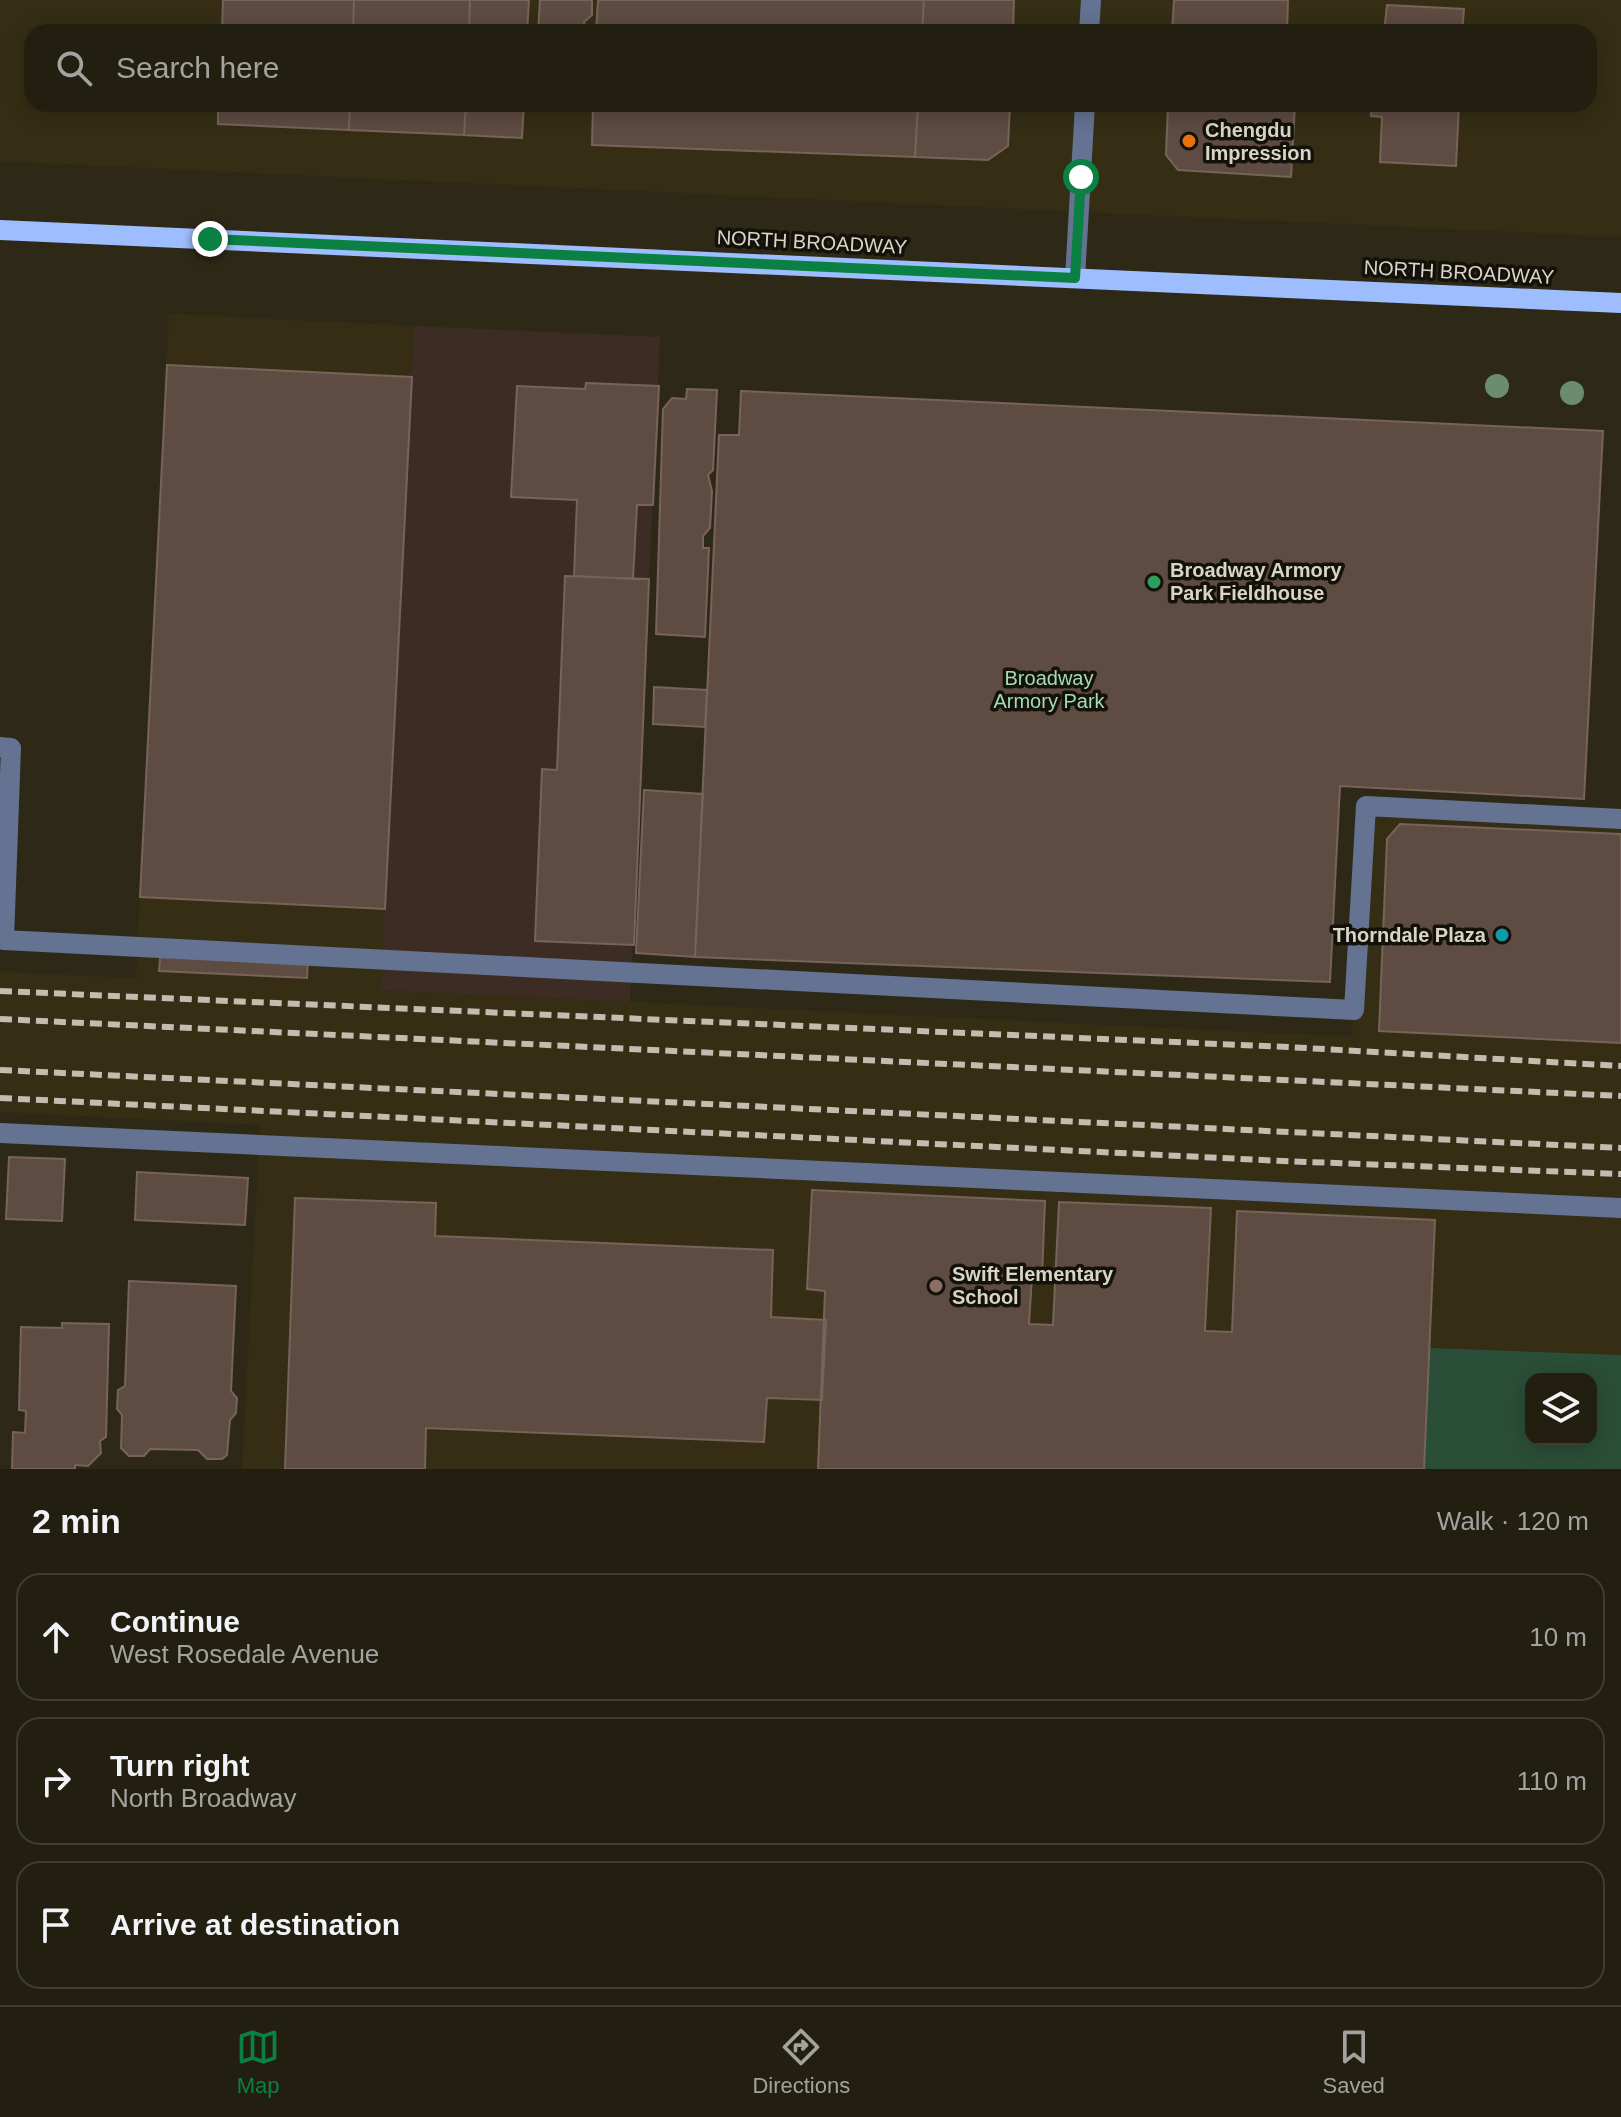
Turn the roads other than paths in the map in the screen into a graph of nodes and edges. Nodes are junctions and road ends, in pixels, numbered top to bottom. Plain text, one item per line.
1 (1091, 0) edge
2 (1090, 24) edge
3 (1085, 112) edge
4 (0, 230) edge
5 (1075, 278) junction
6 (1621, 303) edge
7 (0, 747) edge
8 (1621, 819) edge
9 (0, 1133) edge
10 (1621, 1208) edge

1 - 2 street
3 - 5 street
4 - 5 main road, NORTH BROADWAY
5 - 6 main road, NORTH BROADWAY
7 - 8 street
9 - 10 street

